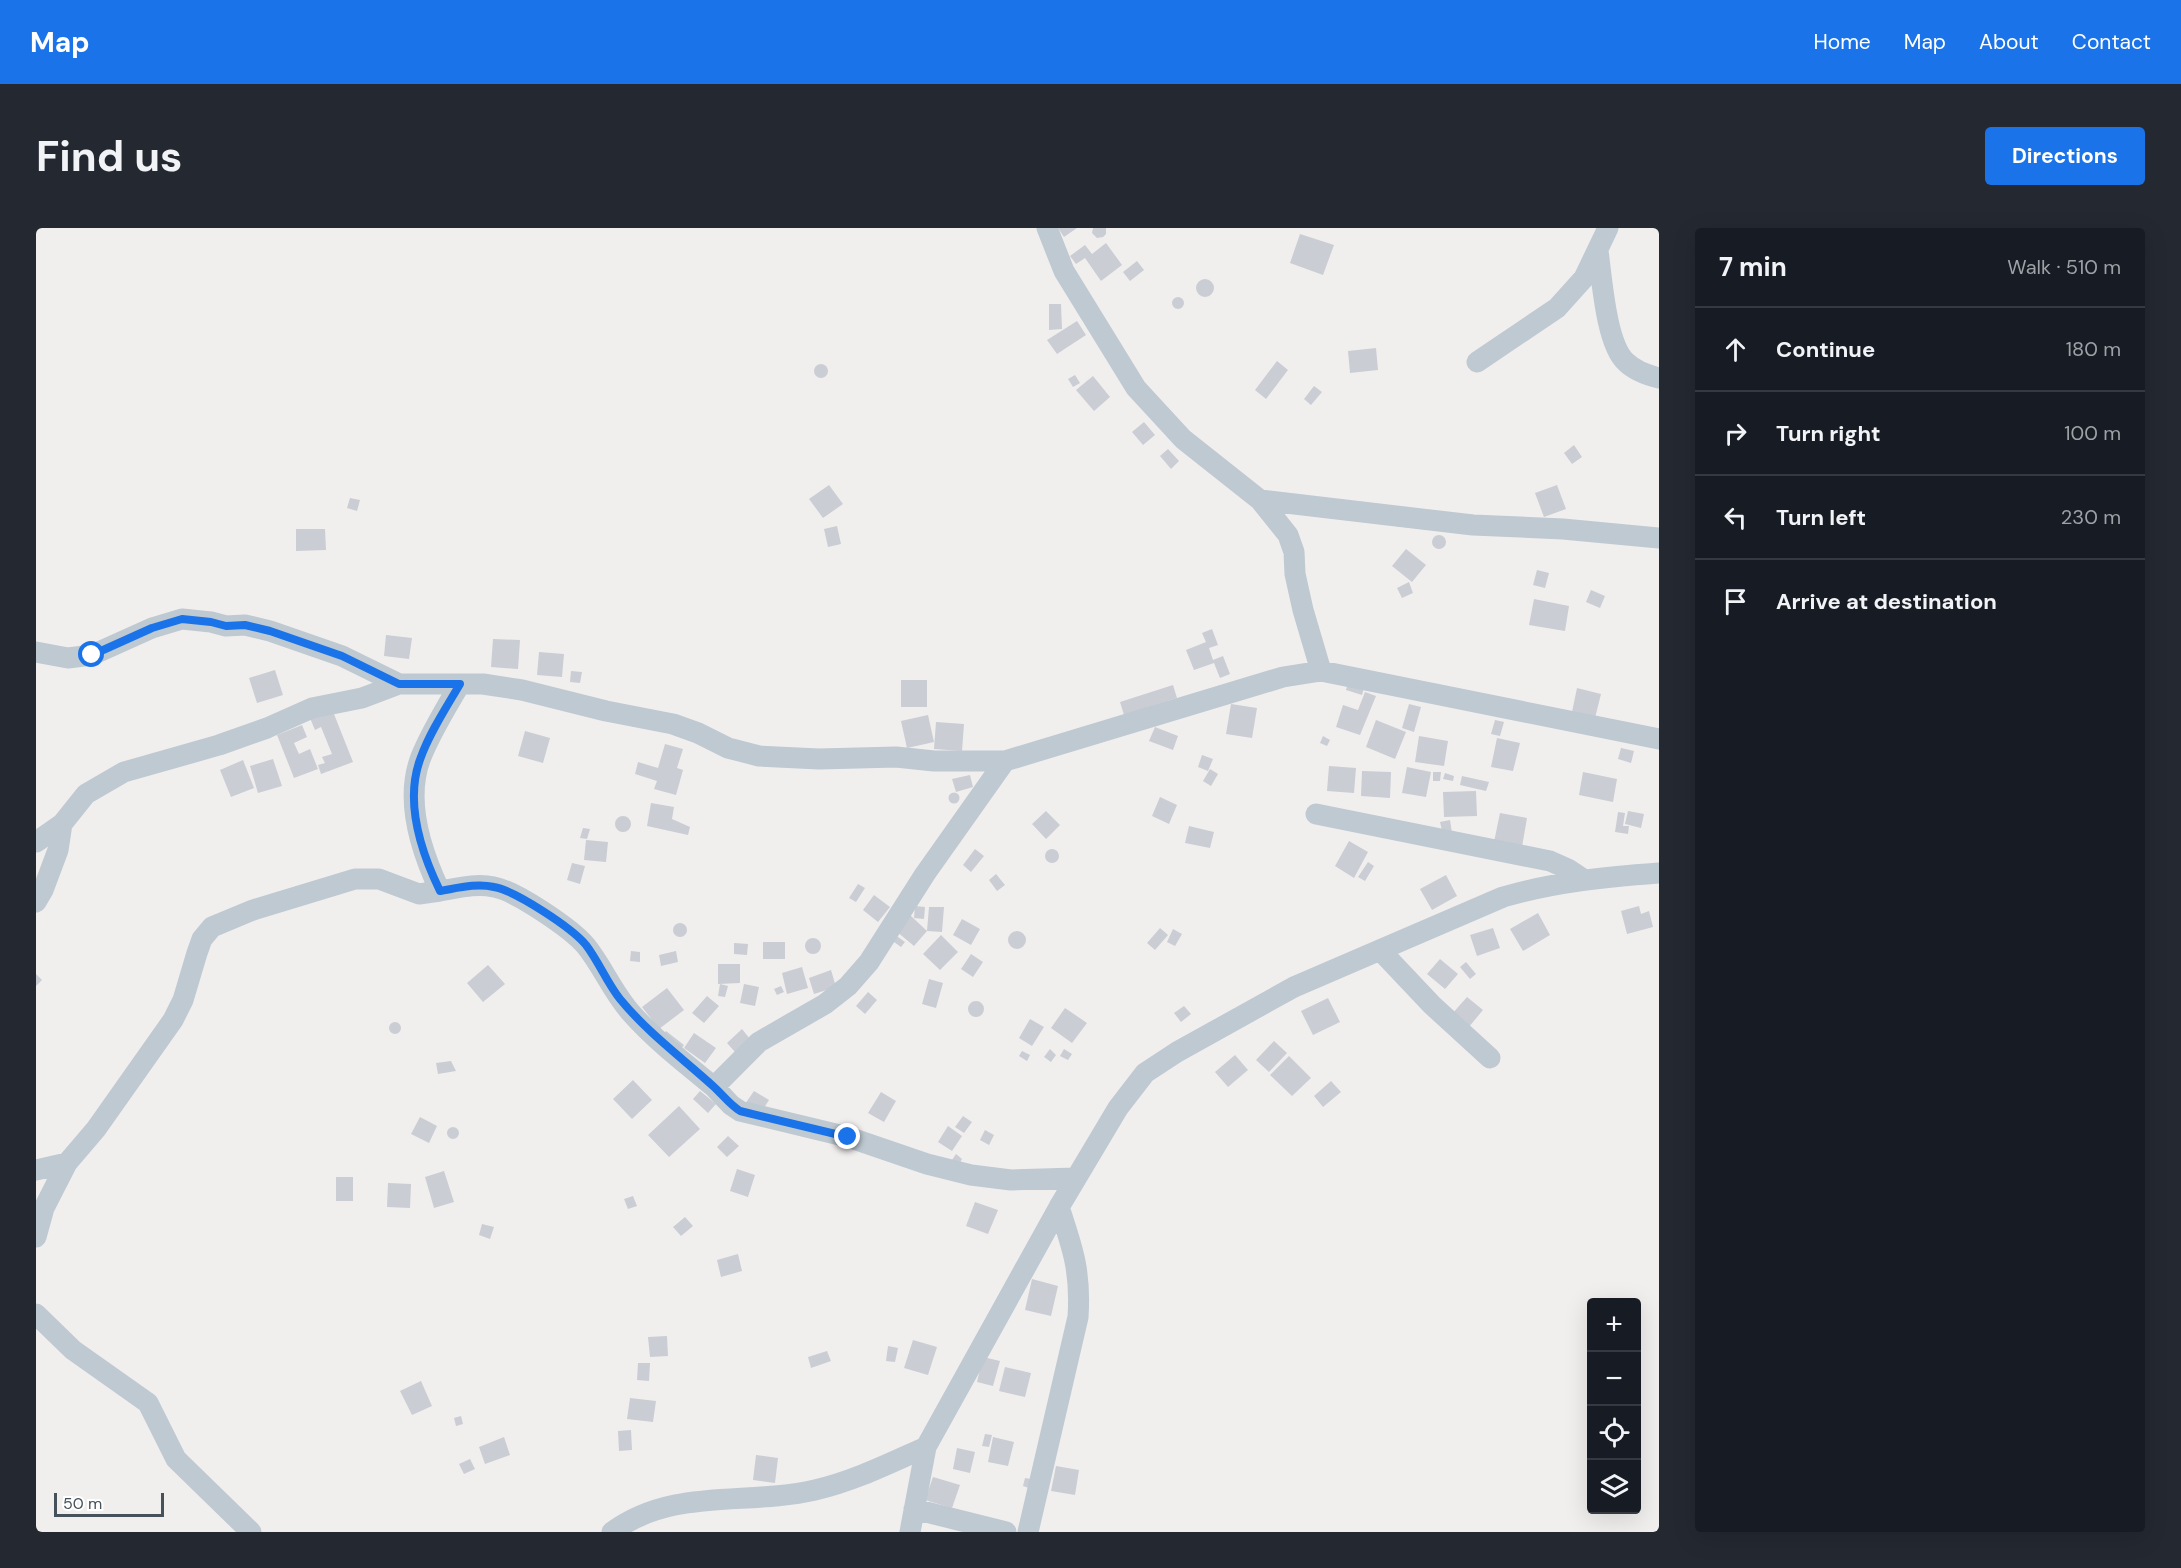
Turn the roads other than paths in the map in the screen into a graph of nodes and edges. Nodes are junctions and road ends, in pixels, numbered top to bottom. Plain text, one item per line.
1 (1047, 228) edge
2 (1608, 228) edge
3 (1598, 251) junction
4 (1477, 362) dead end
5 (1659, 378) edge
6 (1260, 500) junction
7 (1659, 538) edge
8 (36, 652) edge
9 (1322, 671) junction
10 (399, 684) junction
11 (460, 684) junction
12 (1659, 739) edge
13 (1005, 761) junction
14 (1316, 814) dead end
15 (62, 824) junction
16 (36, 842) edge
17 (1659, 873) edge
18 (1583, 879) junction
19 (440, 891) junction
20 (36, 902) edge
21 (1380, 950) junction
22 (1490, 1058) dead end
23 (714, 1087) junction
24 (67, 1163) junction
25 (36, 1170) edge
26 (1076, 1178) junction
27 (1059, 1208) junction
28 (36, 1236) edge
29 (36, 1314) edge
30 (926, 1447) junction
31 (914, 1509) junction
32 (251, 1532) edge
33 (612, 1532) edge
34 (910, 1532) edge
35 (1006, 1532) edge
36 (1028, 1532) edge

1 - 6 street
2 - 3 street
3 - 4 street
3 - 5 street
6 - 7 street
6 - 9 street
8 - 10 street
9 - 12 street
9 - 13 street
10 - 11 street
10 - 15 street
11 - 13 street
11 - 19 street
13 - 23 street
14 - 18 street
15 - 16 street
15 - 20 street
17 - 18 street
18 - 21 street
19 - 23 street
19 - 24 street
21 - 22 street
21 - 26 street
23 - 26 street
24 - 25 street
24 - 28 street
26 - 27 street
27 - 30 street
27 - 36 street
29 - 32 street
30 - 31 street
30 - 33 street
31 - 34 street
31 - 35 street

